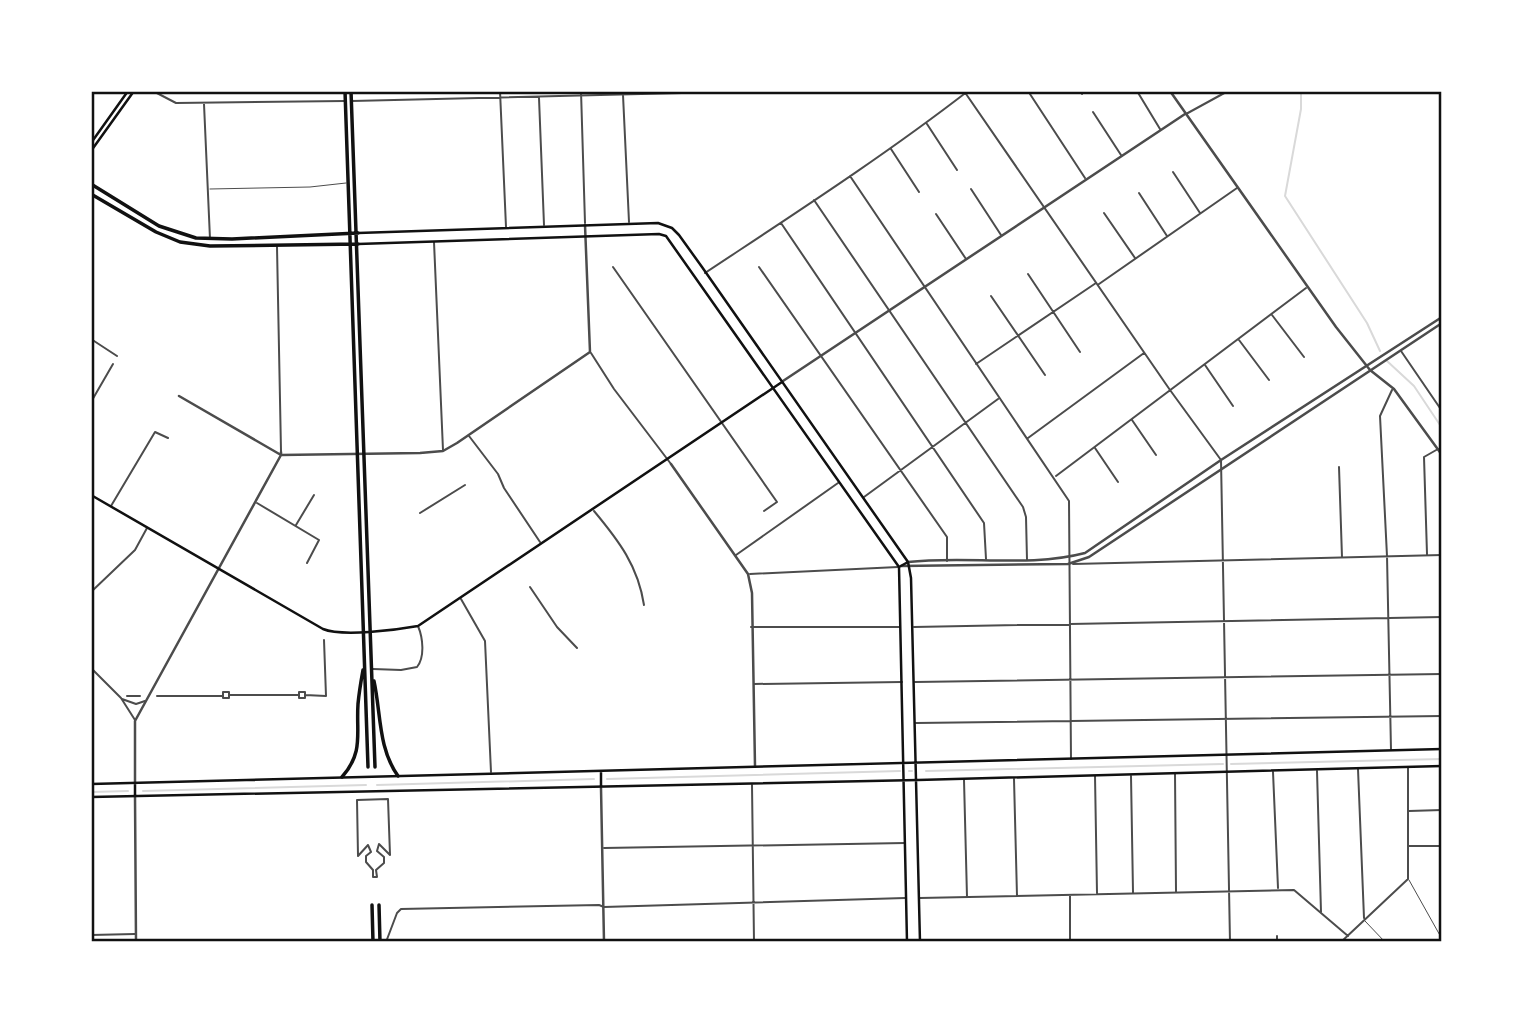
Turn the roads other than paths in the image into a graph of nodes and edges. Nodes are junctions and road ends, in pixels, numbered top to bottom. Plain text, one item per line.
1 (128, 91) edge
2 (134, 91) edge
3 (153, 91) edge
4 (345, 91) edge
5 (352, 91) edge
6 (500, 91) edge
7 (581, 91) edge
8 (753, 91) edge
9 (764, 91) edge
10 (1028, 91) edge
11 (1137, 91) edge
12 (1170, 91) edge
13 (1228, 91) edge
14 (966, 93) edge
15 (623, 94) junction
16 (581, 95) junction
17 (500, 97) junction
18 (538, 97) junction
19 (348, 101) junction
20 (204, 103) junction
21 (1093, 112) dead end
22 (1185, 114) junction
23 (927, 123) junction
24 (1161, 130) junction
25 (91, 143) edge
26 (891, 148) junction
27 (91, 151) edge
28 (1121, 155) junction
29 (957, 170) dead end
30 (1173, 172) dead end
31 (850, 176) junction
32 (1085, 179) junction
33 (348, 183) junction
34 (91, 184) edge
35 (1237, 188) junction
36 (208, 189) junction
37 (971, 189) dead end
38 (919, 192) dead end
39 (1139, 193) dead end
40 (91, 194) edge
41 (814, 200) junction
42 (1043, 207) junction
43 (1104, 213) dead end
44 (936, 214) dead end
45 (1200, 214) junction
46 (629, 223) junction
47 (781, 223) junction
48 (585, 225) junction
49 (544, 227) junction
50 (506, 228) junction
51 (672, 228) junction
52 (358, 233) junction
53 (350, 234) junction
54 (585, 236) junction
55 (666, 236) junction
56 (1001, 236) junction
57 (1167, 237) junction
58 (210, 239) junction
59 (232, 239) junction
60 (434, 241) junction
61 (277, 244) junction
62 (351, 244) junction
63 (358, 244) junction
64 (231, 245) junction
65 (966, 259) junction
66 (1136, 259) junction
67 (613, 267) dead end
68 (759, 267) dead end
69 (705, 273) junction
70 (1028, 274) dead end
71 (1097, 284) junction
72 (925, 286) junction
73 (1308, 286) junction
74 (990, 296) dead end
75 (888, 310) junction
76 (1054, 311) junction
77 (1272, 314) junction
78 (1442, 317) edge
79 (1442, 323) edge
80 (855, 333) junction
81 (1017, 335) junction
82 (91, 338) edge
83 (1238, 339) junction
84 (1400, 350) junction
85 (590, 352) junction
86 (1080, 352) dead end
87 (1144, 353) junction
88 (820, 355) junction
89 (117, 356) dead end
90 (1304, 357) dead end
91 (113, 364) dead end
92 (976, 364) junction
93 (1205, 364) junction
94 (1368, 369) junction
95 (1045, 375) dead end
96 (1269, 380) dead end
97 (782, 382) junction
98 (771, 389) junction
99 (1170, 390) junction
100 (1392, 390) dead end
101 (180, 396) dead end
102 (999, 398) junction
103 (91, 402) edge
104 (1233, 406) dead end
105 (1442, 411) edge
106 (1131, 419) junction
107 (722, 423) junction
108 (965, 424) junction
109 (469, 436) junction
110 (167, 439) dead end
111 (1027, 439) junction
112 (1095, 447) junction
113 (932, 448) junction
114 (1438, 449) junction
115 (443, 451) junction
116 (281, 454) junction
117 (358, 455) junction
118 (365, 455) junction
119 (1442, 455) edge
120 (1156, 456) dead end
121 (668, 460) junction
122 (1222, 460) junction
123 (671, 464) joint
124 (1223, 466) junction
125 (1339, 467) dead end
126 (901, 471) junction
127 (1055, 476) junction
128 (1118, 481) dead end
129 (838, 483) junction
130 (466, 485) dead end
131 (91, 495) edge
132 (314, 495) dead end
133 (864, 497) junction
134 (256, 502) junction
135 (111, 506) junction
136 (593, 510) junction
137 (764, 511) dead end
138 (420, 513) dead end
139 (296, 526) junction
140 (147, 527) junction
141 (542, 544) junction
142 (736, 555) junction
143 (1427, 555) junction
144 (1442, 555) edge
145 (1387, 556) junction
146 (1068, 557) junction
147 (1342, 558) junction
148 (986, 560) junction
149 (1027, 560) junction
150 (947, 561) junction
151 (1225, 561) junction
152 (307, 562) dead end
153 (909, 564) junction
154 (1068, 564) junction
155 (899, 567) junction
156 (219, 569) junction
157 (748, 574) junction
158 (530, 587) dead end
159 (91, 592) edge
160 (460, 598) junction
161 (644, 605) dead end
162 (1442, 617) edge
163 (1388, 618) junction
164 (1225, 622) junction
165 (1070, 625) junction
166 (418, 626) junction
167 (901, 627) junction
168 (913, 627) junction
169 (751, 628) junction
170 (363, 631) junction
171 (370, 631) junction
172 (324, 640) dead end
173 (577, 648) dead end
174 (364, 658) junction
175 (91, 667) edge
176 (372, 669) junction
177 (1442, 674) edge
178 (1390, 675) junction
179 (1226, 678) junction
180 (1070, 680) junction
181 (902, 682) junction
182 (915, 682) junction
183 (753, 684) junction
184 (127, 696) dead end
185 (140, 696) dead end
186 (157, 696) dead end
187 (121, 698) junction
188 (145, 701) junction
189 (1442, 716) edge
190 (1391, 717) junction
191 (1226, 719) junction
192 (135, 721) junction
193 (1071, 721) junction
194 (916, 723) junction
195 (1442, 749) edge
196 (1391, 751) junction
197 (1227, 755) junction
198 (1071, 759) junction
199 (904, 763) junction
200 (917, 763) junction
201 (755, 766) junction
202 (1442, 766) edge
203 (368, 767) dead end
204 (375, 767) dead end
205 (1408, 767) junction
206 (1358, 768) junction
207 (1317, 769) junction
208 (601, 771) junction
209 (1273, 771) junction
210 (1227, 772) junction
211 (491, 773) junction
212 (1175, 773) junction
213 (1131, 774) junction
214 (1095, 775) junction
215 (398, 776) junction
216 (342, 777) junction
217 (1014, 778) junction
218 (964, 779) junction
219 (904, 780) junction
220 (918, 780) junction
221 (135, 783) junction
222 (91, 784) edge
223 (752, 784) junction
224 (601, 787) junction
225 (135, 796) junction
226 (91, 797) edge
227 (357, 800) joint
228 (1442, 810) edge
229 (1408, 811) junction
230 (905, 843) junction
231 (753, 846) junction
232 (1408, 846) junction
233 (1442, 846) edge
234 (603, 848) junction
235 (1408, 879) junction
236 (1278, 890) junction
237 (1229, 891) junction
238 (1177, 892) junction
239 (1133, 893) junction
240 (1070, 894) junction
241 (1097, 894) junction
242 (1017, 895) junction
243 (967, 897) junction
244 (907, 898) junction
245 (919, 898) junction
246 (753, 902) junction
247 (372, 905) dead end
248 (379, 905) dead end
249 (604, 907) junction
250 (1321, 914) junction
251 (1364, 920) junction
252 (135, 934) junction
253 (91, 935) edge
254 (1277, 936) dead end
255 (1348, 936) junction
256 (1442, 939) edge
257 (1269, 940) dead end
258 (136, 942) edge
259 (373, 942) edge
260 (380, 942) edge
261 (386, 942) edge
262 (604, 942) edge
263 (754, 942) edge
264 (907, 942) edge
265 (920, 942) edge
266 (1070, 942) edge
267 (1230, 942) edge
268 (1240, 942) edge
269 (1277, 942) edge
270 (1341, 942) edge
271 (1385, 942) edge

1 - 25 main road
2 - 27 main road
3 - 20 street
4 - 19 main road
5 - 19 main road
6 - 17 street
7 - 16 street
8 - 9 street
8 - 15 street
10 - 32 street
11 - 24 street
12 - 22 street
13 - 22 street
14 - 23 street
14 - 42 street
15 - 16 street
15 - 46 street
16 - 18 street
16 - 48 street
17 - 18 street
17 - 19 street
17 - 50 street
18 - 49 street
19 - 20 street
19 - 33 main road
19 - 52 main road
20 - 36 street
21 - 28 street
22 - 24 street
22 - 35 street
23 - 26 street
23 - 29 street
24 - 28 street
26 - 31 street
26 - 38 street
28 - 32 street
30 - 45 street
31 - 41 street
31 - 72 street
32 - 42 street
33 - 36 lane
33 - 53 main road
34 - 58 main road
35 - 45 street
35 - 73 street
36 - 58 street
37 - 56 street
39 - 57 street
40 - 64 main road
41 - 47 street
41 - 75 street
42 - 56 street
42 - 71 street
43 - 66 street
44 - 65 street
45 - 57 street
46 - 48 main road
46 - 51 main road
47 - 69 street
47 - 80 street
48 - 49 main road
48 - 54 street
49 - 50 main road
50 - 52 main road
51 - 55 street
51 - 69 main road
52 - 53 main road
52 - 63 main road
53 - 59 main road
53 - 62 main road
54 - 55 main road
54 - 60 main road
54 - 85 street
55 - 98 main road
56 - 65 street
57 - 66 street
58 - 59 main road
59 - 64 main road
60 - 63 main road
60 - 115 street
61 - 62 main road
61 - 64 main road
61 - 116 street
62 - 63 main road
62 - 117 main road
63 - 118 main road
65 - 72 street
66 - 71 street
67 - 107 street
68 - 88 street
69 - 97 main road
70 - 76 street
71 - 76 street
71 - 87 street
72 - 75 street
72 - 92 street
73 - 77 street
73 - 94 street
74 - 81 street
75 - 80 street
75 - 108 street
76 - 81 street
76 - 86 street
77 - 83 street
77 - 90 street
78 - 94 street
79 - 84 street
80 - 88 street
80 - 113 street
81 - 92 street
81 - 95 street
82 - 89 street
83 - 93 street
83 - 96 street
84 - 94 street
84 - 105 street
85 - 109 street
85 - 121 street
87 - 99 street
87 - 111 street
88 - 97 street
88 - 126 street
91 - 103 street
92 - 102 street
93 - 99 street
93 - 104 street
94 - 114 street
94 - 122 street
94 - 124 street
97 - 98 main road
97 - 133 main road
98 - 107 main road
98 - 129 main road
99 - 106 street
99 - 122 street
100 - 145 street
101 - 116 street
102 - 108 street
102 - 111 street
106 - 112 street
106 - 120 street
107 - 121 main road
107 - 137 street
108 - 113 street
108 - 149 street
109 - 115 street
109 - 141 street
110 - 135 street
111 - 127 street
112 - 127 street
112 - 128 street
113 - 126 street
113 - 148 street
114 - 119 street
114 - 143 street
115 - 118 street
116 - 117 street
116 - 134 street
117 - 118 street
117 - 170 main road
118 - 171 main road
121 - 123 street
121 - 136 main road
122 - 124 street
122 - 146 street
123 - 142 street
124 - 151 street
124 - 154 street
125 - 147 street
126 - 133 street
126 - 150 street
127 - 146 street
129 - 142 street
129 - 155 main road
130 - 138 street
131 - 135 main road
132 - 139 street
133 - 153 main road
134 - 139 street
134 - 156 street
135 - 140 main road
136 - 141 main road
136 - 161 street
139 - 152 street
140 - 156 main road
140 - 159 street
141 - 160 main road
142 - 157 street
143 - 144 street
143 - 145 street
145 - 147 street
145 - 163 street
146 - 149 street
146 - 154 street
147 - 151 street
148 - 149 street
148 - 150 street
150 - 153 street
151 - 154 street
151 - 164 street
153 - 154 street
153 - 155 main road
153 - 168 main road
154 - 165 street
155 - 157 street
155 - 167 main road
156 - 170 main road
156 - 188 street
157 - 169 street
158 - 173 street
160 - 166 main road
160 - 211 street
162 - 163 street
163 - 164 street
163 - 178 street
164 - 165 street
164 - 179 street
165 - 168 street
165 - 180 street
166 - 171 main road
166 - 176 street
167 - 169 street
167 - 181 main road
168 - 182 main road
169 - 183 street
170 - 171 main road
170 - 174 main road
171 - 176 main road
172 - 186 street
174 - 203 main road
174 - 216 main road
175 - 187 street
176 - 204 main road
176 - 215 main road
177 - 178 street
178 - 179 street
178 - 190 street
179 - 180 street
179 - 191 street
180 - 182 street
180 - 193 street
181 - 183 street
181 - 199 main road
182 - 194 main road
183 - 201 street
184 - 185 street
187 - 188 street
187 - 192 street
188 - 192 street
189 - 190 street
190 - 191 street
190 - 196 street
191 - 193 street
191 - 197 street
192 - 221 street
193 - 194 street
193 - 198 street
194 - 200 main road
195 - 196 main road
196 - 197 main road
197 - 198 main road
197 - 210 street
198 - 200 main road
199 - 200 main road
199 - 201 main road
199 - 219 main road
200 - 220 main road
201 - 208 main road
202 - 205 main road
205 - 206 main road
205 - 229 street
206 - 207 main road
206 - 251 street
207 - 209 main road
207 - 250 street
208 - 211 main road
208 - 224 main road
209 - 210 main road
209 - 236 street
210 - 212 main road
210 - 237 street
211 - 215 main road
212 - 213 main road
212 - 238 street
213 - 214 main road
213 - 239 street
214 - 217 main road
214 - 241 street
215 - 216 main road
216 - 221 main road
217 - 218 main road
217 - 242 street
218 - 220 main road
218 - 243 street
219 - 220 main road
219 - 223 main road
219 - 230 main road
220 - 245 main road
221 - 222 main road
221 - 225 main road
223 - 224 main road
223 - 231 street
224 - 225 main road
224 - 234 street
225 - 226 main road
225 - 252 street
227 - 227 street
228 - 229 street
229 - 232 street
230 - 231 street
230 - 244 main road
231 - 234 street
231 - 246 street
232 - 233 street
232 - 235 street
234 - 249 street
235 - 251 street
235 - 256 lane
236 - 237 street
236 - 250 street
237 - 238 street
237 - 267 street
238 - 239 street
239 - 241 street
240 - 241 street
240 - 242 street
240 - 266 street
242 - 243 street
243 - 245 street
244 - 246 street
244 - 264 main road
245 - 265 main road
246 - 249 street
246 - 263 street
247 - 259 main road
248 - 260 main road
249 - 261 street
249 - 262 street
250 - 255 street
251 - 255 street
251 - 271 lane
252 - 253 street
252 - 258 street
254 - 269 street
255 - 270 street
257 - 268 street

